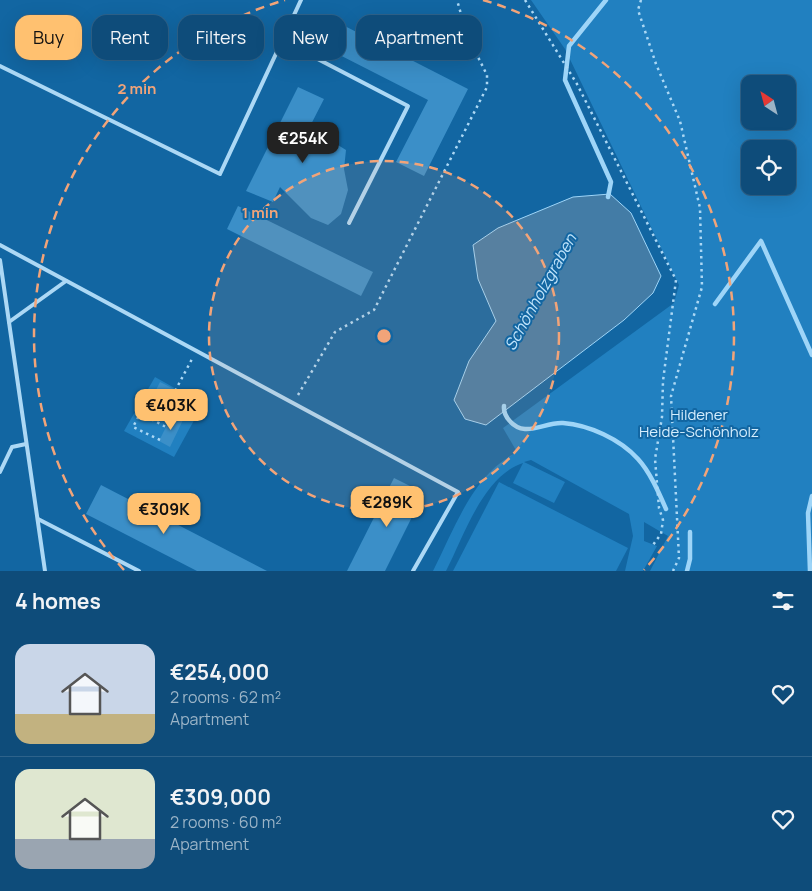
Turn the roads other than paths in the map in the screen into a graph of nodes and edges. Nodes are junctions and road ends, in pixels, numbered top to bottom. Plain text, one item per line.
1 (301, 0) edge
2 (294, 15) edge
3 (274, 58) edge
4 (319, 60) edge
5 (0, 66) edge
6 (349, 223) dead end
7 (0, 245) edge
8 (0, 260) edge
9 (66, 281) junction
10 (8, 322) junction
11 (26, 444) junction
12 (0, 472) edge
13 (38, 519) junction
14 (45, 571) edge
15 (139, 571) edge
16 (412, 571) edge

1 - 2 lane
3 - 5 lane
4 - 6 lane
7 - 9 lane
8 - 10 lane
9 - 10 lane
9 - 16 lane
10 - 11 lane
11 - 12 lane
11 - 13 lane
13 - 14 lane
13 - 15 lane

